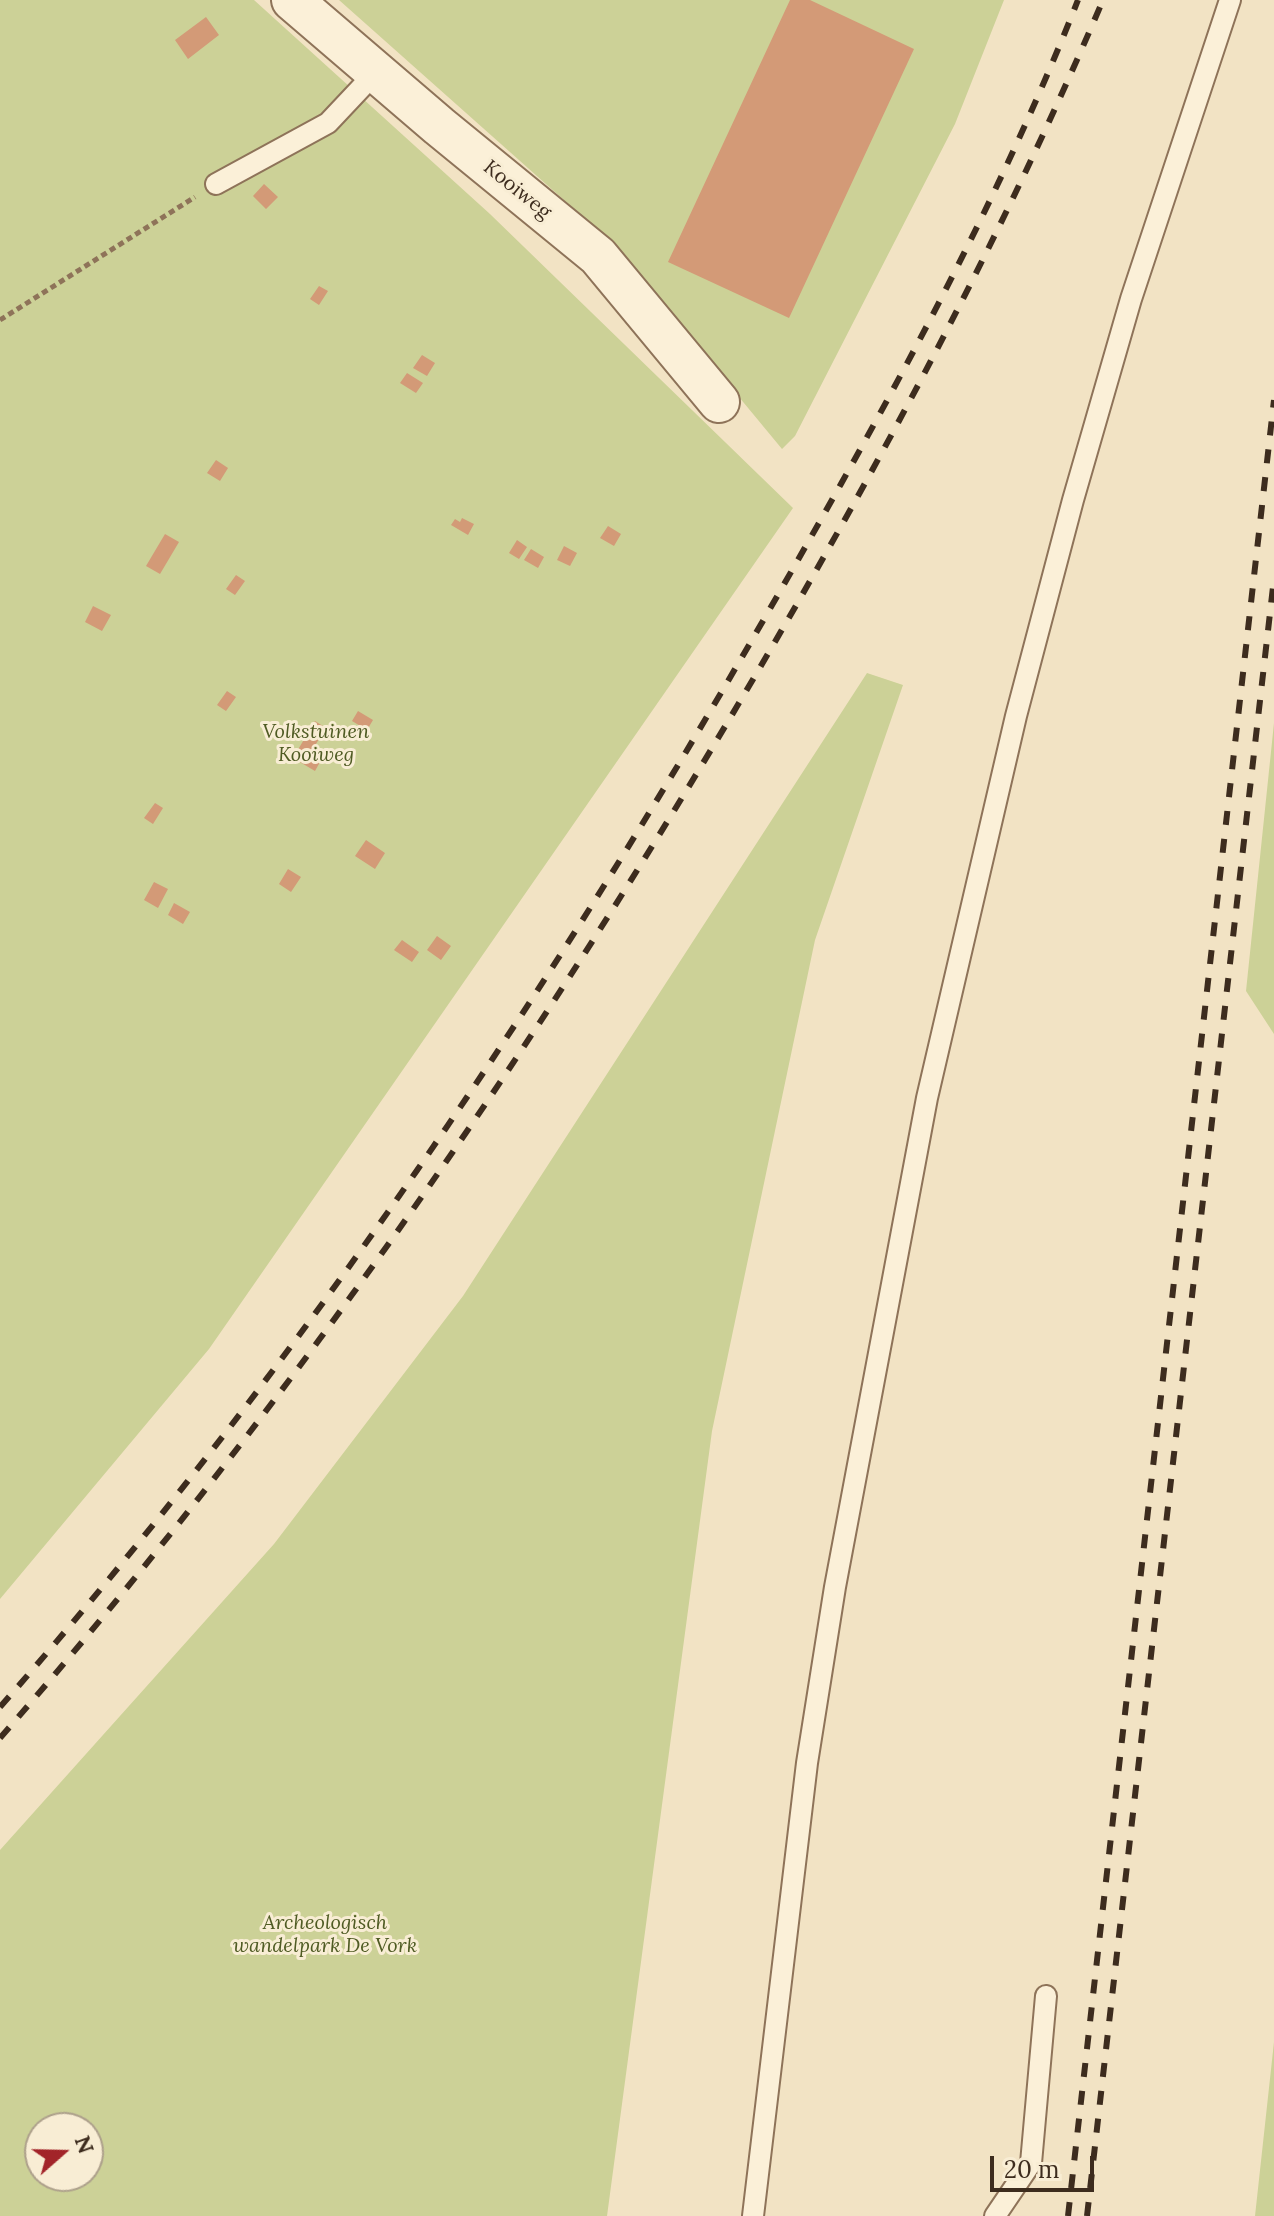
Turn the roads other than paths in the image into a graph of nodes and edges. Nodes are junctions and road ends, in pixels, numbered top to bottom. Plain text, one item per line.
1 (292, 0) edge
2 (1230, 0) edge
3 (376, 72) junction
4 (216, 184) road end
5 (719, 402) dead end
6 (1046, 1996) dead end
7 (753, 2216) edge
8 (995, 2216) edge

1 - 3 street, Kooiweg
2 - 7 lane
3 - 4 lane
3 - 5 street, Kooiweg
6 - 8 lane

